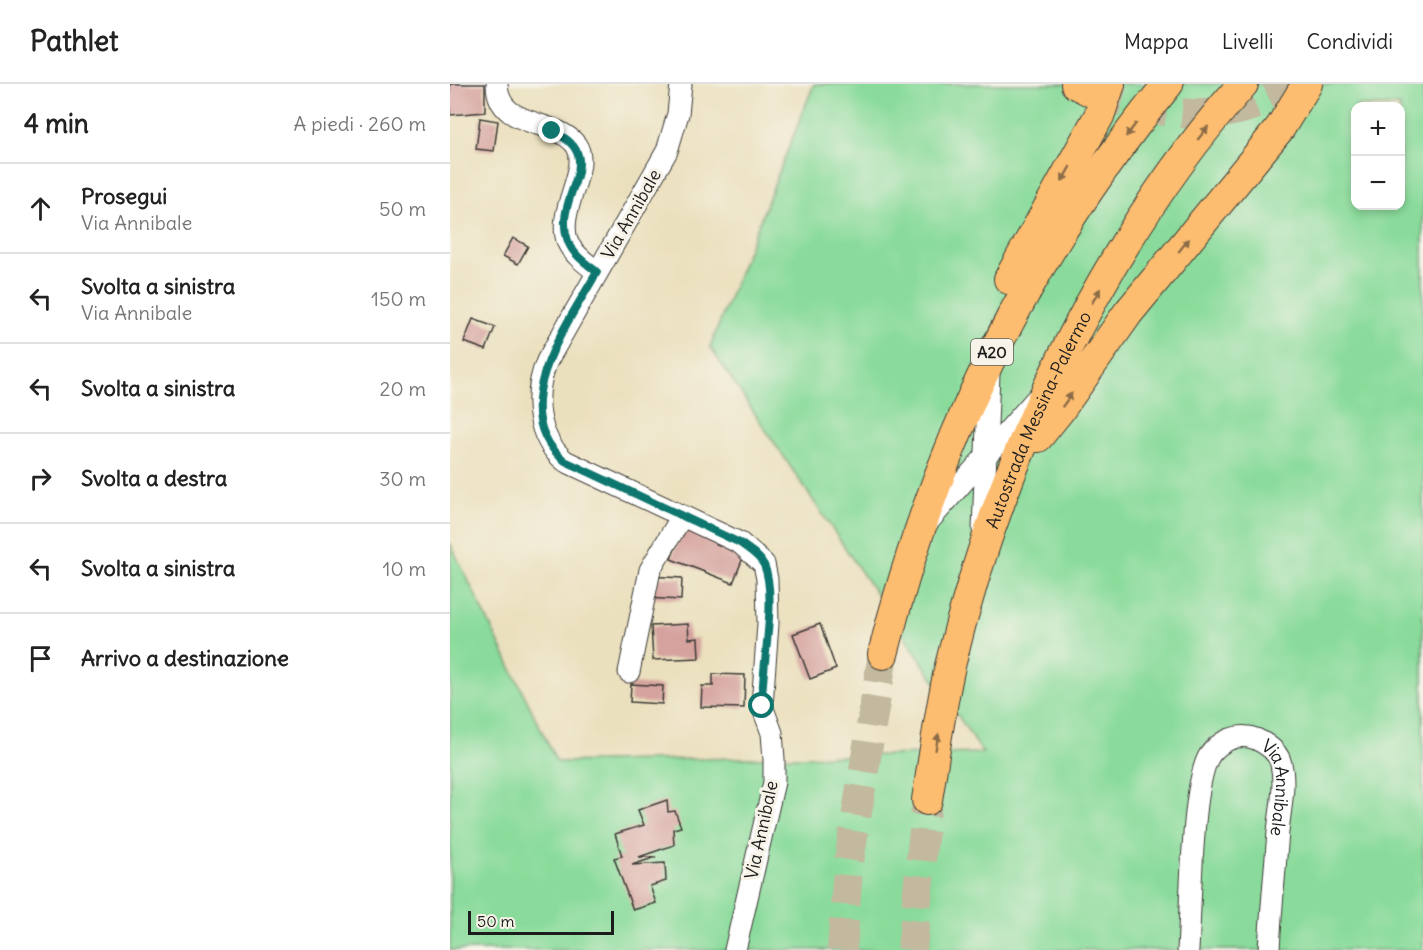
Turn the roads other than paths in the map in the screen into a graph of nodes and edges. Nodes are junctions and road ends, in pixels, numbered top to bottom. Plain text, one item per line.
1 (498, 84) edge
2 (681, 84) edge
3 (1168, 84) edge
4 (1244, 84) edge
5 (1307, 84) edge
6 (1093, 87) edge
7 (597, 272) junction
8 (990, 358) junction
9 (1050, 382) junction
10 (986, 456) junction
11 (1017, 462) junction
12 (682, 516) junction
13 (918, 534) junction
14 (982, 555) junction
15 (628, 672) dead end
16 (927, 800) tunnel mouth
17 (735, 950) edge
18 (1188, 950) edge
19 (1269, 950) edge

1 - 7 street
2 - 7 street, Via Annibale
3 -> 8 highway, A20
9 -> 4 highway, Autostrada Messina-Palermo
11 -> 5 highway
6 -> 13 highway, A20
7 - 12 street, Via Annibale
8 - 10 street
8 - 13 highway, A20
9 - 10 street
9 - 11 highway, Autostrada Messina-Palermo
10 - 13 street
10 - 14 street
11 - 14 highway, Autostrada Messina-Palermo
12 - 15 street
12 - 17 street, Via Annibale
16 -> 14 highway, Autostrada Messina-Palermo
18 - 19 street, Via Annibale

